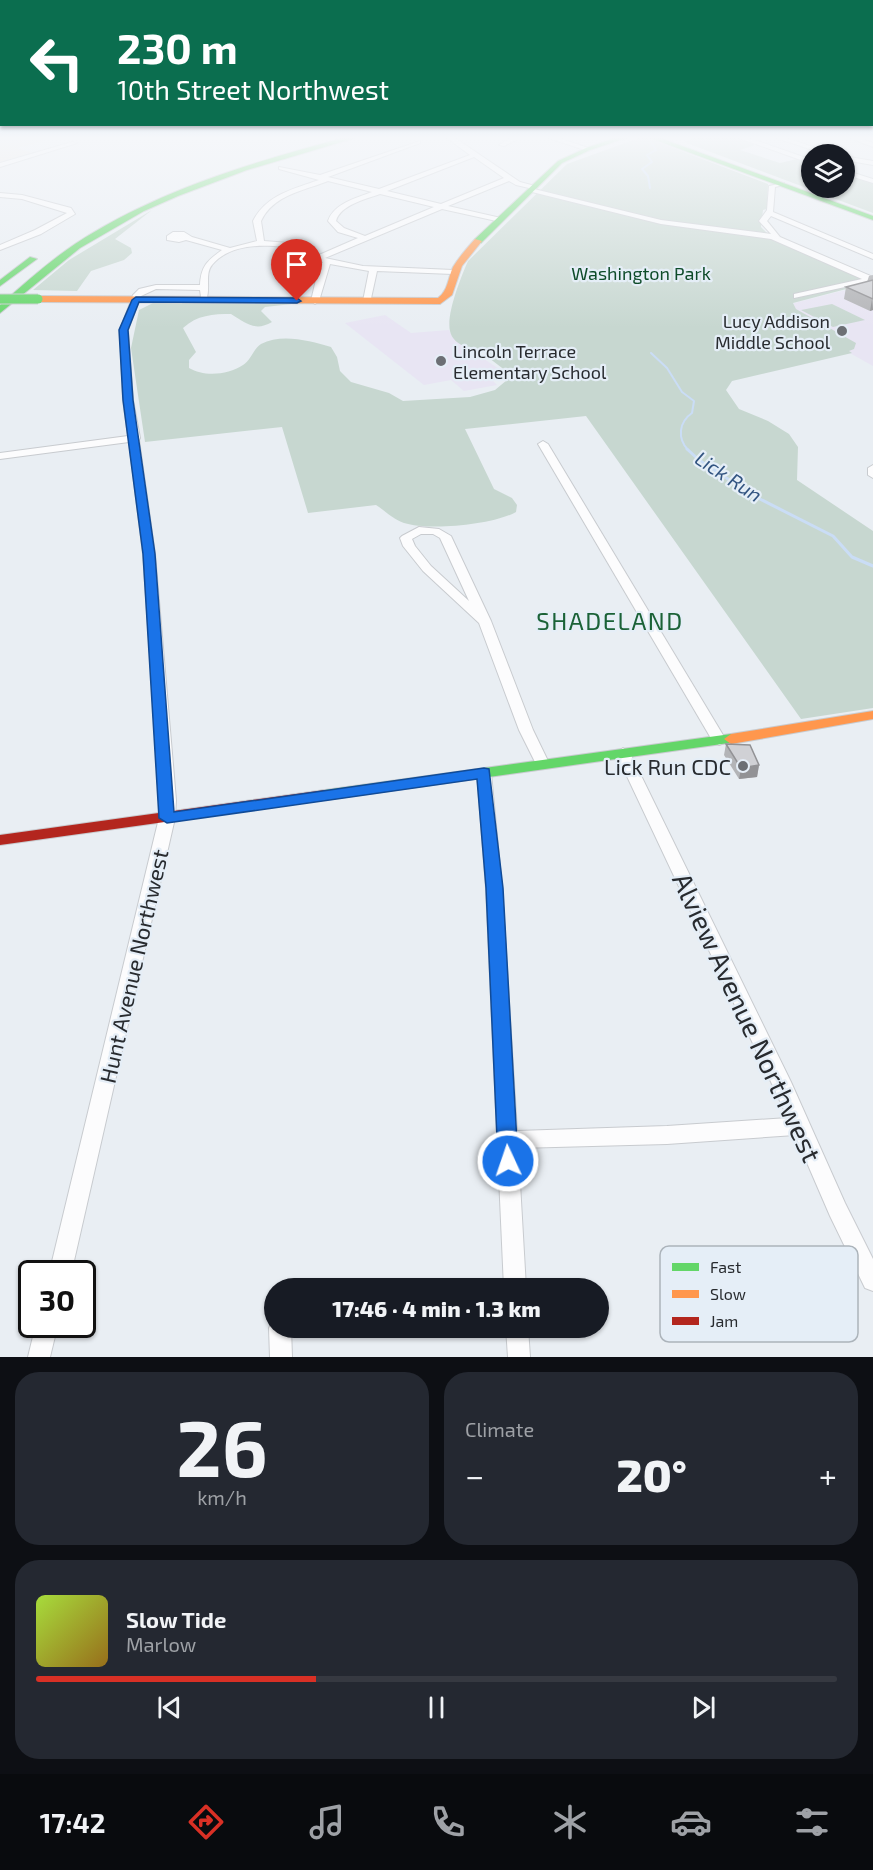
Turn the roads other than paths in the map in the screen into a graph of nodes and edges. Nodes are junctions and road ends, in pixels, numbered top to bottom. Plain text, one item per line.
1 (37, 201) edge
2 (140, 201) edge
3 (160, 201) edge
4 (273, 201) edge
5 (357, 201) edge
6 (417, 201) edge
7 (453, 201) edge
8 (518, 201) edge
9 (580, 201) edge
10 (771, 201) edge
11 (828, 201) edge
12 (440, 207) junction
13 (770, 213) junction
14 (873, 218) edge
15 (498, 220) junction
16 (763, 221) junction
17 (718, 228) junction
18 (186, 238) dead end
19 (364, 238) junction
20 (778, 238) junction
21 (261, 243) junction
22 (0, 248) edge
23 (230, 250) junction
24 (873, 257) edge
25 (323, 260) junction
26 (373, 269) junction
27 (453, 272) junction
28 (871, 279) edge
29 (0, 284) edge
30 (204, 294) junction
31 (797, 296) dead end
32 (0, 298) edge
33 (136, 300) junction
34 (315, 301) junction
35 (367, 301) junction
36 (0, 310) edge
37 (135, 438) junction
38 (543, 444) dead end
39 (0, 456) edge
40 (873, 468) edge
41 (873, 475) edge
42 (485, 621) junction
43 (872, 716) edge
44 (719, 740) junction
45 (623, 753) junction
46 (543, 765) junction
47 (484, 773) junction
48 (167, 818) junction
49 (0, 840) edge
50 (802, 1126) junction
51 (507, 1140) junction
52 (856, 1246) edge
53 (858, 1251) edge
54 (63, 1260) edge
55 (514, 1278) edge
56 (873, 1281) edge
57 (44, 1338) edge
58 (280, 1338) edge
59 (518, 1338) edge
60 (39, 1357) edge
61 (281, 1357) edge
62 (519, 1357) edge

1 - 22 street
2 - 29 main road
3 - 36 main road
4 - 21 street
5 - 19 street
6 - 12 street
7 - 12 street
8 - 15 main road
9 - 17 street
10 - 13 street
11 - 14 main road
12 - 15 street
12 - 19 street
13 - 16 street
13 - 24 street
15 - 27 main road
16 - 17 street
16 - 20 street
17 - 20 street
18 - 23 street
19 - 25 street
20 - 28 street
21 - 23 street
21 - 25 street
23 - 30 street
25 - 26 street
25 - 34 street
26 - 27 street
26 - 35 street
27 - 35 main road
28 - 31 street
30 - 33 main road
30 - 34 main road
32 - 33 main road, bridge
33 - 37 street, Hunt Avenue Northwest
34 - 35 main road
37 - 39 street
37 - 48 street, Hunt Avenue Northwest
38 - 44 street
40 - 41 street
42 - 42 street
42 - 46 street
43 - 44 main road
44 - 45 main road
45 - 46 main road
45 - 50 street, Alview Avenue Northwest
46 - 47 main road
47 - 48 main road
47 - 51 street
48 - 49 main road
48 - 54 street, Hunt Avenue Northwest
50 - 51 street
50 - 52 street, Alview Avenue Northwest
51 - 55 street
53 - 56 street, Alview Avenue Northwest
57 - 60 street
58 - 61 street
59 - 62 street

